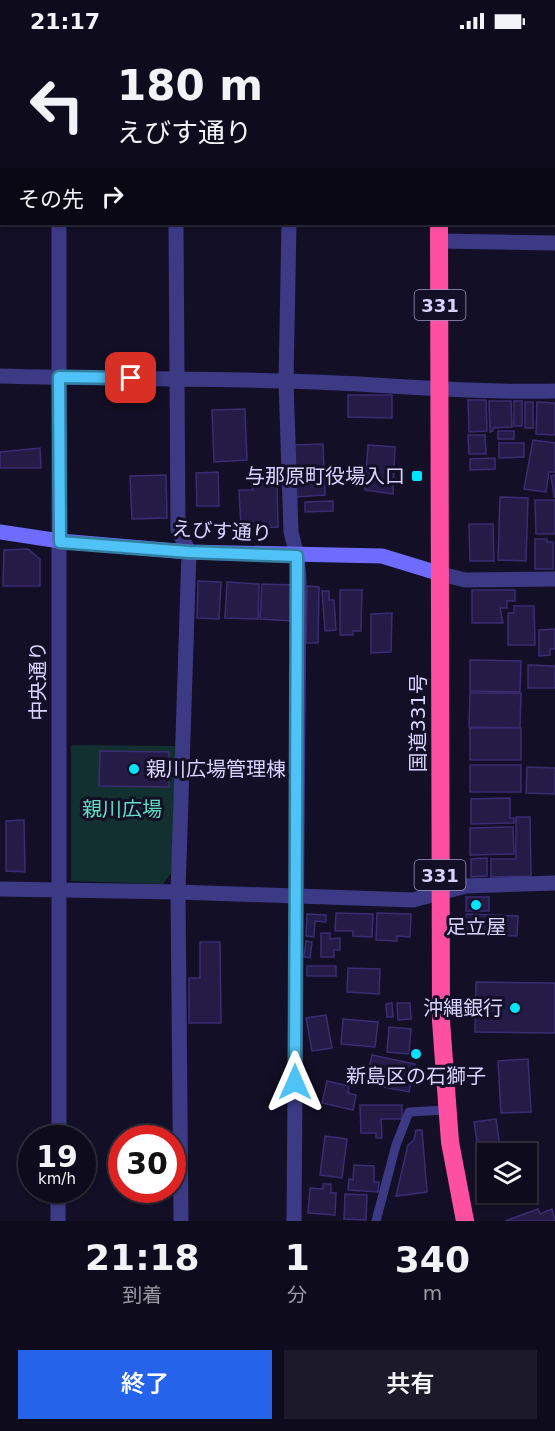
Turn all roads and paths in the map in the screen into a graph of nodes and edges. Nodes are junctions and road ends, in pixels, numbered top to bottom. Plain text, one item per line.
1 (59, 225) edge
2 (176, 225) edge
3 (289, 225) edge
4 (439, 232) edge
5 (555, 243) edge
6 (0, 376) edge
7 (59, 377) junction
8 (179, 378) junction
9 (286, 381) junction
10 (440, 387) junction
11 (555, 391) edge
12 (0, 532) edge
13 (60, 542) junction
14 (189, 552) junction
15 (297, 556) junction
16 (441, 574) junction
17 (555, 579) edge
18 (555, 883) edge
19 (0, 889) edge
20 (61, 890) junction
21 (178, 892) junction
22 (440, 894) junction
23 (296, 897) junction
24 (446, 1110) junction
25 (59, 1125) edge
26 (58, 1203) edge
27 (58, 1221) edge
28 (181, 1221) edge
29 (294, 1221) edge
30 (376, 1221) edge
31 (465, 1221) edge

1 - 7 street, 中央通り
2 - 8 street
3 - 9 street
4 - 5 street
4 - 10 highway, 国道331号 / 331
6 - 7 street
7 - 8 street
7 - 13 street, 中央通り
8 - 9 street
8 - 14 street
9 - 10 street
9 - 15 street
10 - 11 street
10 - 16 highway, 国道331号 / 331
12 - 13 street, えびす通り
13 - 14 street, えびす通り
13 - 20 street, 中央通り
14 - 15 street, えびす通り
14 - 21 street
15 - 16 street, えびす通り
15 - 23 street
16 - 17 street
16 - 22 highway, 国道331号 / 331
18 - 22 street
19 - 20 street
20 - 21 street
20 - 25 street, 中央通り
21 - 23 street
21 - 28 street
22 - 23 street
22 - 24 highway, 国道331号 / 331
23 - 29 street
24 - 30 lane
24 - 31 highway, 国道331号 / 331
26 - 27 street

